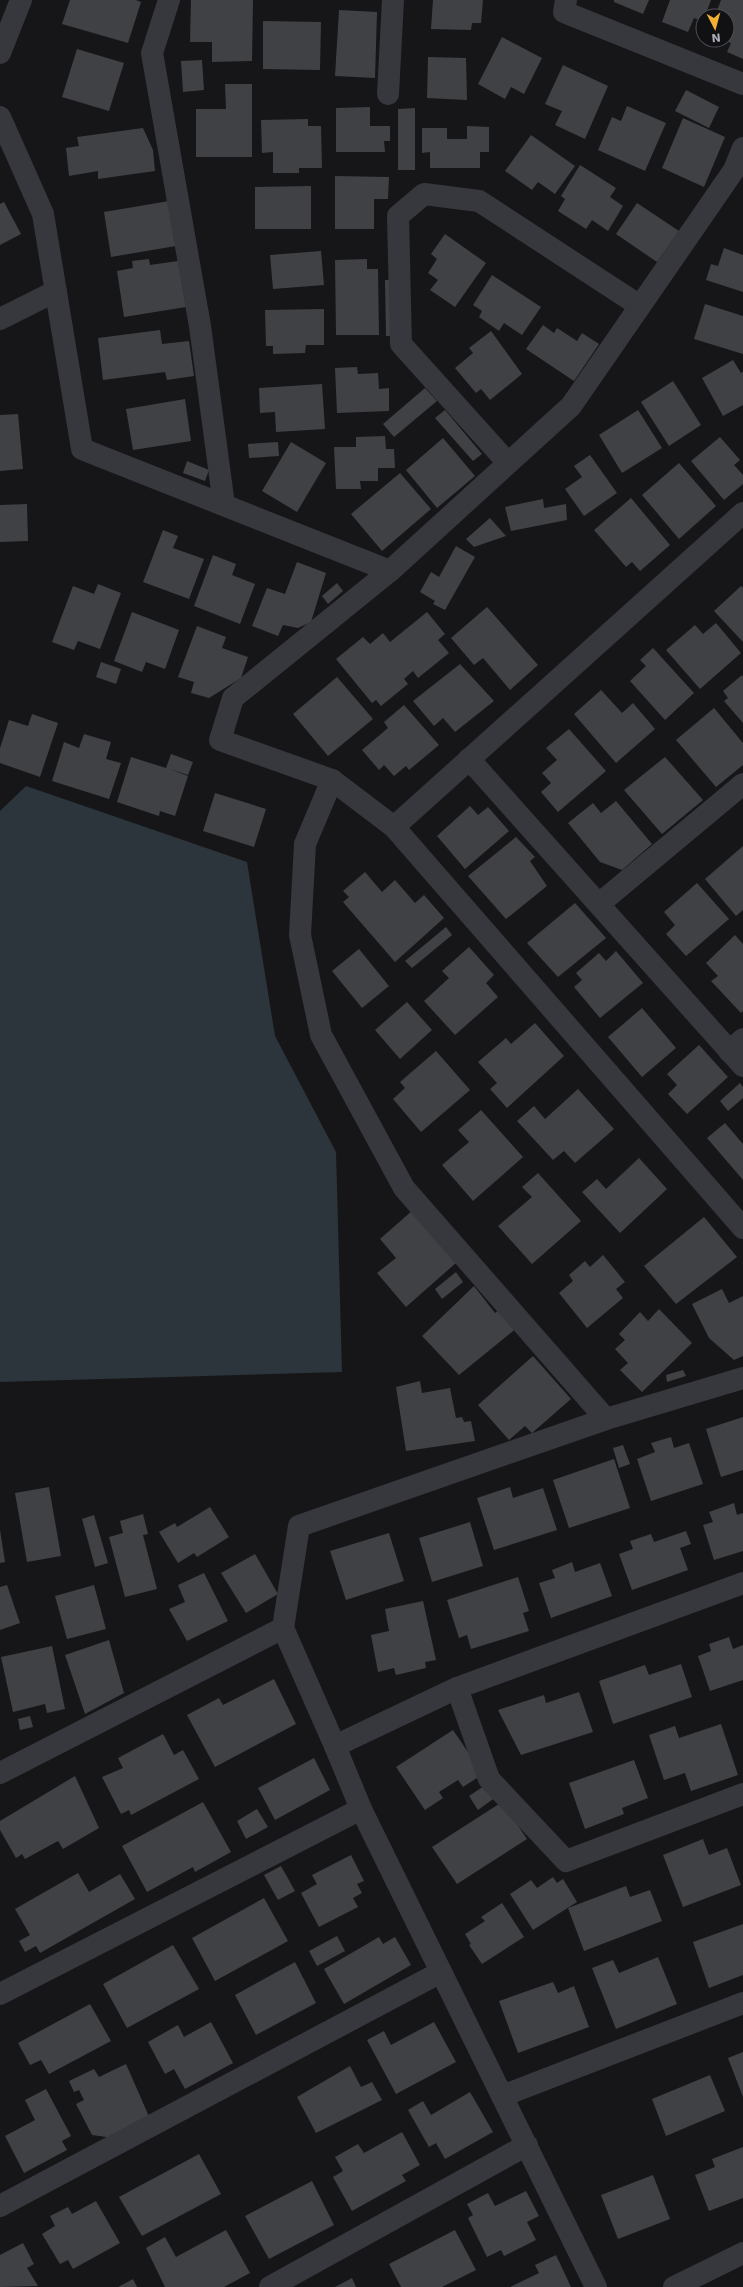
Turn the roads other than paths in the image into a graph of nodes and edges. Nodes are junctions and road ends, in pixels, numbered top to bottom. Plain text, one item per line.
1 (22, 0) edge
2 (169, 0) edge
3 (393, 0) edge
4 (566, 0) edge
5 (0, 53) edge
6 (743, 84) edge
7 (388, 94) dead end
8 (0, 117) edge
9 (743, 148) edge
10 (56, 291) junction
11 (640, 306) junction
12 (0, 319) edge
13 (508, 463) junction
14 (224, 505) junction
15 (743, 513) edge
16 (390, 571) junction
17 (469, 759) junction
18 (332, 780) junction
19 (743, 784) edge
20 (394, 827) junction
21 (598, 904) junction
22 (738, 1052) edge
23 (743, 1228) edge
24 (743, 1378) edge
25 (606, 1419) junction
26 (743, 1583) edge
27 (283, 1628) junction
28 (457, 1688) junction
29 (335, 1746) junction
30 (0, 1773) edge
31 (743, 1794) edge
32 (361, 1809) junction
33 (441, 1972) junction
34 (0, 1994) edge
35 (743, 2003) edge
36 (502, 2096) junction
37 (527, 2145) junction
38 (0, 2206) edge
39 (743, 2253) edge
40 (270, 2287) edge
41 (596, 2287) edge
42 (674, 2287) edge

1 - 5 street
2 - 14 street
3 - 7 street
4 - 6 street
8 - 10 street
9 - 11 street
10 - 12 street
10 - 14 street
11 - 13 street
11 - 13 street
13 - 16 street
14 - 16 street
15 - 17 street
16 - 18 street
17 - 20 street
17 - 21 street
18 - 20 street
18 - 25 street
19 - 21 street
20 - 23 street
21 - 22 street
24 - 25 street
25 - 27 street
26 - 28 street
27 - 29 street
27 - 30 street
28 - 29 street
28 - 31 street
29 - 32 street
32 - 33 street
32 - 34 street
33 - 36 street
33 - 38 street
35 - 36 street
36 - 37 street
37 - 40 street
37 - 41 street
39 - 42 street

